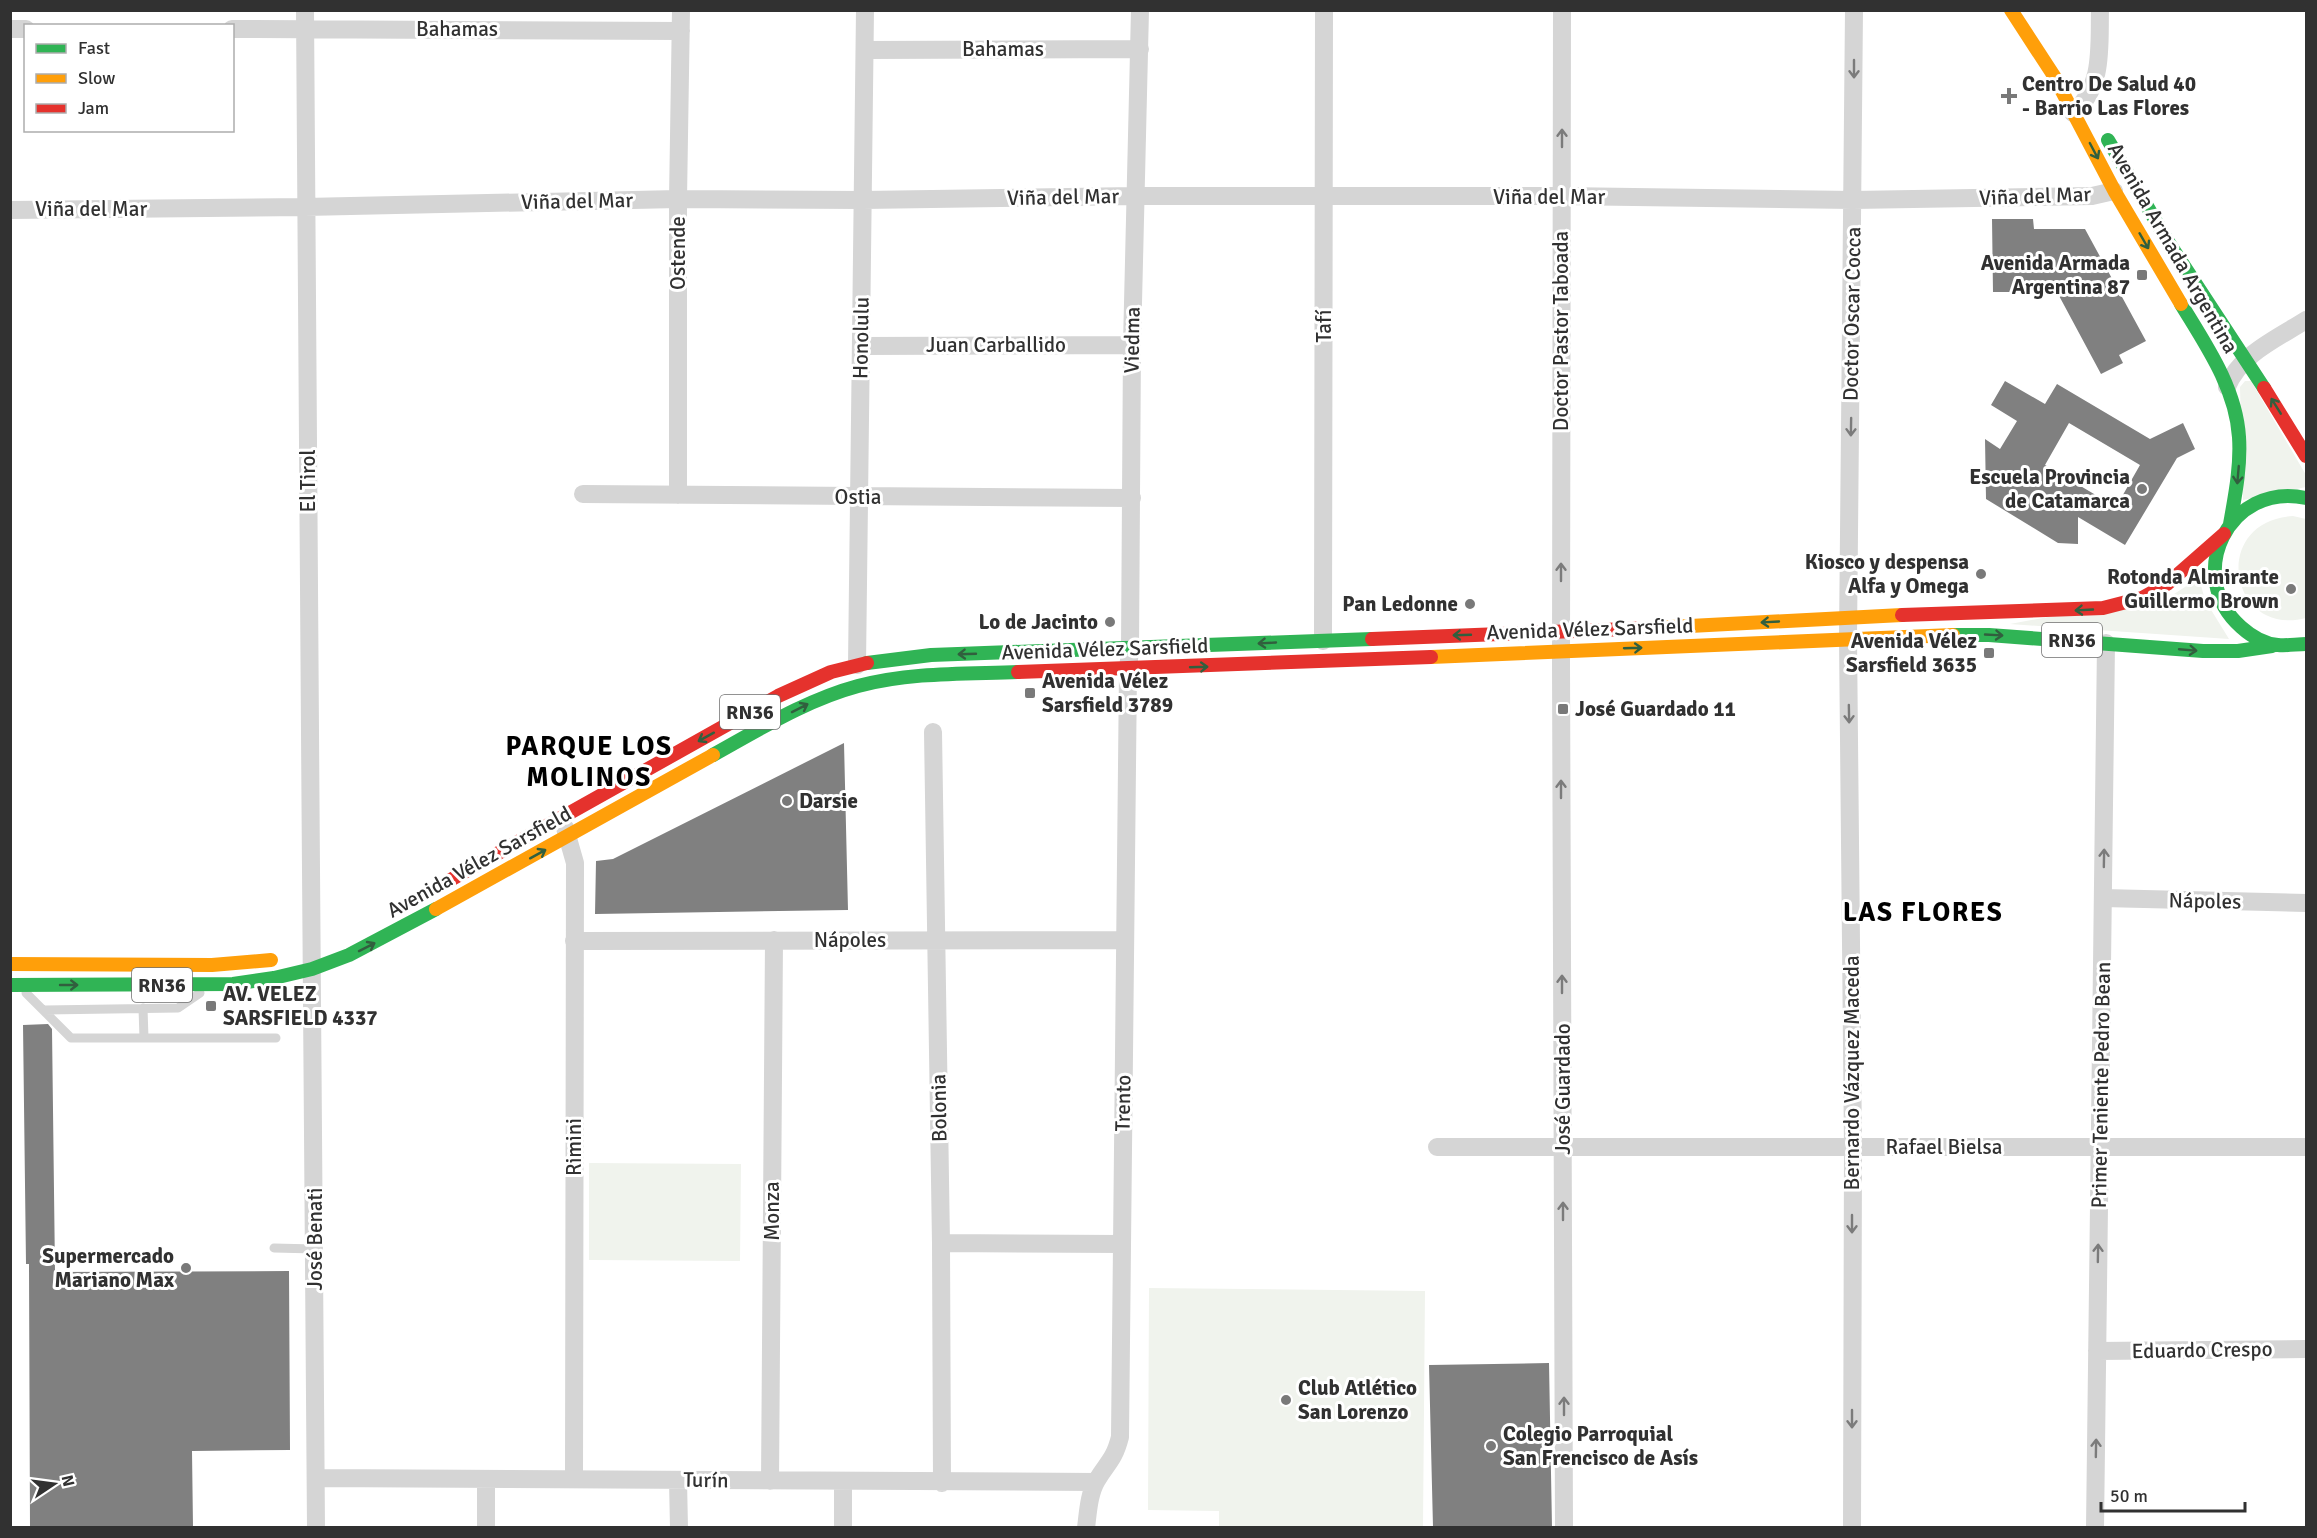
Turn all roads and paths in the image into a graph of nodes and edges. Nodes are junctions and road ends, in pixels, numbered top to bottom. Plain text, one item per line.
1 (681, 10) edge
2 (865, 10) edge
3 (1140, 10) edge
4 (1324, 10) edge
5 (1562, 10) edge
6 (1854, 10) edge
7 (2011, 10) edge
8 (2100, 10) edge
9 (306, 20) edge
10 (234, 29) edge
11 (681, 31) junction
12 (1140, 49) junction
13 (865, 50) junction
14 (2070, 76) dead end
15 (2084, 109) junction
16 (2104, 133) dead end
17 (2115, 191) junction
18 (1136, 196) junction
19 (1562, 196) junction
20 (1324, 197) junction
21 (678, 199) junction
22 (863, 200) junction
23 (1853, 200) junction
24 (305, 207) junction
25 (10, 210) edge
26 (2307, 320) edge
27 (1132, 345) junction
28 (861, 346) junction
29 (2246, 358) junction
30 (2227, 387) junction
31 (2307, 456) edge
32 (584, 494) dead end
33 (678, 495) junction
34 (859, 497) junction
35 (1132, 498) junction
36 (2307, 498) edge
37 (2227, 529) junction
38 (1848, 618) junction
39 (1561, 630) junction
40 (1848, 638) junction
41 (1323, 641) junction
42 (2106, 643) junction
43 (2307, 644) edge
44 (2272, 646) junction
45 (1130, 649) junction
46 (1561, 651) junction
47 (857, 665) junction
48 (1128, 670) junction
49 (933, 732) dead end
50 (561, 818) junction
51 (569, 837) junction
52 (419, 898) dead end
53 (2103, 898) junction
54 (2307, 903) edge
55 (774, 940) junction
56 (937, 940) junction
57 (1125, 940) junction
58 (574, 941) junction
59 (329, 944) dead end
60 (307, 952) junction
61 (284, 958) dead end
62 (10, 964) edge
63 (313, 970) junction
64 (14, 985) edge
65 (210, 985) junction
66 (143, 1008) junction
67 (45, 1010) junction
68 (144, 1038) junction
69 (276, 1038) dead end
70 (1437, 1147) dead end
71 (1563, 1147) junction
72 (1853, 1147) junction
73 (2100, 1147) junction
74 (2307, 1147) edge
75 (941, 1243) junction
76 (1122, 1244) junction
77 (274, 1248) dead end
78 (315, 1249) junction
79 (2307, 1349) edge
80 (2097, 1351) junction
81 (316, 1478) junction
82 (574, 1478) junction
83 (486, 1479) junction
84 (678, 1480) junction
85 (770, 1481) junction
86 (843, 1482) junction
87 (1096, 1482) junction
88 (942, 1483) junction
89 (316, 1527) edge
90 (486, 1527) edge
91 (679, 1527) edge
92 (843, 1527) edge
93 (1086, 1527) edge
94 (1564, 1527) edge
95 (1852, 1527) edge
96 (2095, 1527) edge

1 - 11 street, Ostende
2 - 13 street, Honolulu
3 - 12 street, Viedma
4 - 20 street, Tafí
19 -> 5 street, Doctor Pastor Taboada
6 -> 23 street, Doctor Oscar Cocca
7 - 15 main road, Avenida Armada Argentina
8 - 15 street
9 - 10 street, Bahamas
9 - 11 street, Bahamas
9 - 24 street, El Tirol
11 - 21 street, Ostende
12 - 13 street, Bahamas
12 - 18 street, Viedma
13 - 22 street, Honolulu
14 - 15 main road, Avenida Armada Argentina
15 -> 17 main road, Avenida Armada Argentina
16 - 29 main road, Avenida Armada Argentina
17 - 23 street, Viña del Mar
17 -> 30 main road, Avenida Armada Argentina
18 - 20 street, Viña del Mar
18 - 22 street, Viña del Mar
18 - 27 street, Viedma
19 - 20 street, Viña del Mar
19 - 23 street, Viña del Mar
39 -> 19 street, Doctor Pastor Taboada
20 - 41 street, Tafí
21 - 22 street, Viña del Mar
21 - 24 street, Viña del Mar
21 - 33 street, Ostende
22 - 28 street, Honolulu
23 -> 38 street, Doctor Oscar Cocca
24 - 25 street, Viña del Mar
24 - 60 street, El Tirol
26 - 29 street
27 - 28 street, Juan Carballido
27 - 35 street, Viedma
28 - 34 street, Honolulu
29 - 30 street
31 -> 29 main road, Avenida Armada Argentina
30 -> 37 main road, Avenida Armada Argentina
32 - 33 street, Ostia
33 - 34 street, Ostia
34 - 35 street, Ostia
34 - 47 street, Honolulu
35 - 45 street, Viedma
36 - 37 main road, RN36
37 -> 38 main road, Avenida Vélez Sarsfield / RN36
37 - 44 main road, RN36
38 -> 39 main road, Avenida Vélez Sarsfield / RN36
38 - 40 street, Bernardo Vázquez Maceda
39 -> 41 main road, Avenida Vélez Sarsfield / RN36
39 - 46 street, Doctor Pastor Taboada
40 -> 42 main road, Avenida Vélez Sarsfield / RN36
46 -> 40 main road, Avenida Vélez Sarsfield / RN36
40 -> 72 street, Bernardo Vázquez Maceda
41 -> 45 main road, Avenida Vélez Sarsfield / RN36
42 -> 44 main road, Avenida Vélez Sarsfield / RN36
53 -> 42 street, Primer Teniente Pedro Bean
43 - 44 main road, RN36
45 -> 47 main road, Avenida Vélez Sarsfield / RN36
45 - 48 street, Viedma
48 -> 46 main road, Avenida Vélez Sarsfield / RN36
71 -> 46 street, José Guardado
47 -> 50 main road, Avenida Vélez Sarsfield / RN36
51 -> 48 main road, Avenida Vélez Sarsfield / RN36
48 - 57 street, Trento
49 - 56 street, Bolonia
50 - 51 street, Rimini
50 - 52 main road, Avenida Vélez Sarsfield / RN36
51 - 58 street, Rimini
63 -> 51 main road, Avenida Vélez Sarsfield / RN36
53 - 54 street, Nápoles
53 - 73 street, Primer Teniente Pedro Bean
55 - 56 street, Nápoles
55 - 58 street, Nápoles
55 - 85 street, Monza
56 - 57 street, Nápoles
56 - 75 street, Bolonia
57 - 76 street, Trento
58 - 82 street, Rimini
59 - 60 main road
60 - 63 street, José Benati
61 - 62 main road, RN36
63 - 65 main road, Avenida Vélez Sarsfield / RN36
63 - 78 street, José Benati
64 -> 65 main road, Avenida Vélez Sarsfield / RN36
64 - 67 lane
65 - 66 lane
66 - 67 lane
66 - 68 lane
67 - 68 lane
68 - 69 lane
70 - 71 street, Rafael Bielsa
71 - 72 street, Rafael Bielsa
94 -> 71 street, José Guardado
72 - 73 street, Rafael Bielsa
72 -> 95 street, Bernardo Vázquez Maceda
73 - 74 street, Rafael Bielsa
80 -> 73 street, Primer Teniente Pedro Bean
75 - 76 street
75 - 88 street, Bolonia
76 - 87 street, Trento
77 - 78 lane
78 - 81 street, José Benati
79 - 80 street, Eduardo Crespo
96 -> 80 street, Primer Teniente Pedro Bean
81 - 83 street, Turín
81 - 89 street, José Benati
82 - 83 street, Turín
82 - 84 street, Turín
83 - 90 street
84 - 85 street, Turín
84 - 91 street
85 - 86 street, Turín
86 - 88 street, Turín
86 - 92 street
87 - 88 street, Turín
87 - 93 street, Trento

